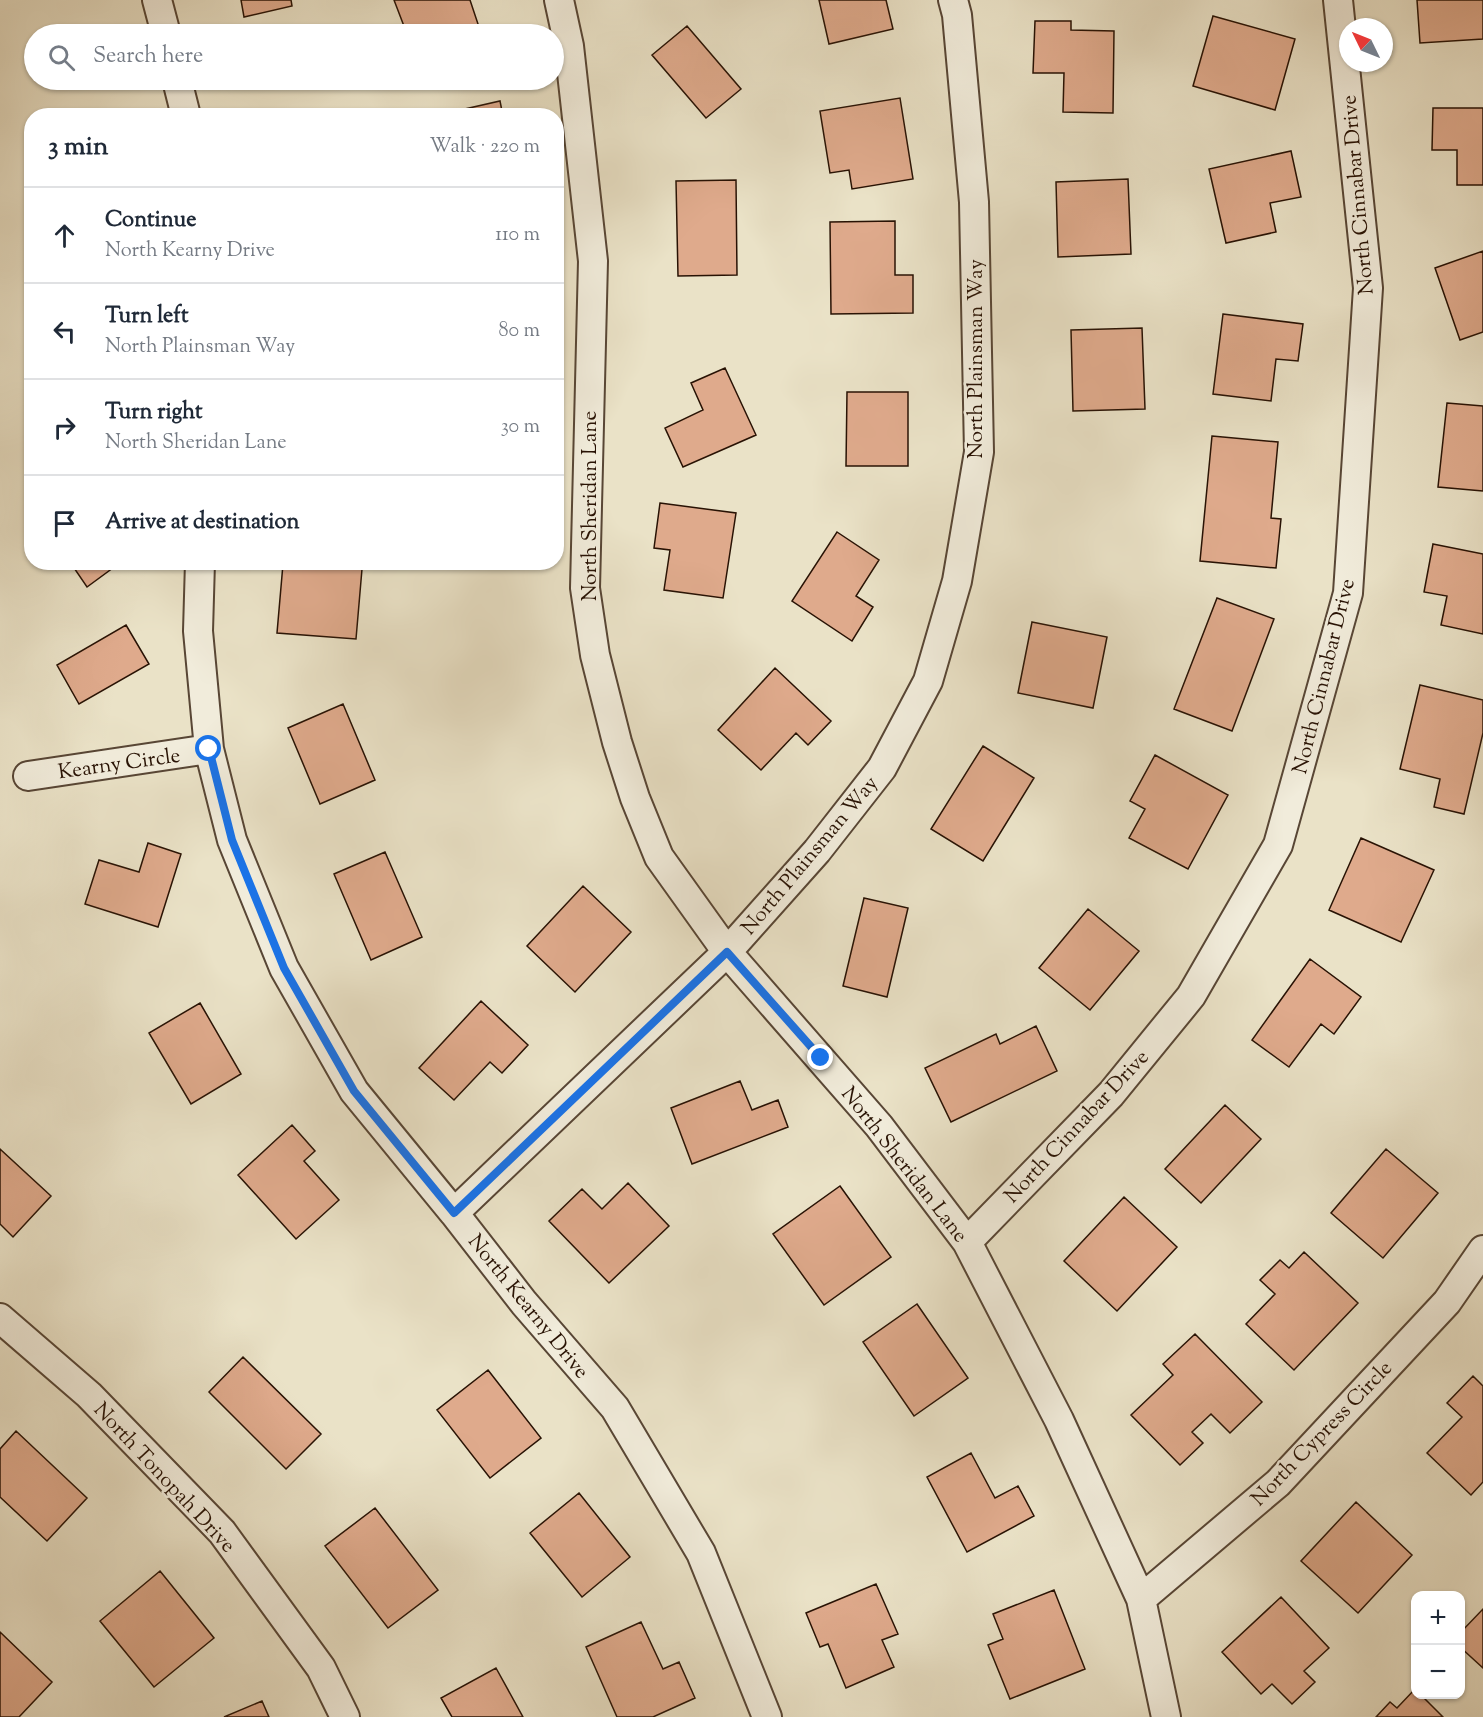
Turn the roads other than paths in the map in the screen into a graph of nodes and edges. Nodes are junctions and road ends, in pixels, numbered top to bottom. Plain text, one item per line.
1 (157, 0) edge
2 (559, 0) edge
3 (953, 0) edge
4 (1338, 0) edge
5 (163, 24) edge
6 (180, 90) edge
7 (184, 108) edge
8 (200, 570) edge
9 (209, 749) junction
10 (28, 776) dead end
11 (727, 952) junction
12 (454, 1213) junction
13 (967, 1242) junction
14 (1483, 1250) edge
15 (0, 1318) edge
16 (1141, 1599) junction
17 (345, 1717) edge
18 (767, 1717) edge
19 (1166, 1717) edge

1 - 5 street
2 - 11 street, North Sheridan Lane
3 - 11 street, North Plainsman Way
4 - 13 street, North Cinnabar Drive
6 - 7 street
8 - 9 street, North Kearny Drive
9 - 10 street, Kearny Circle
9 - 12 street, North Kearny Drive
11 - 12 street, North Plainsman Way
11 - 13 street, North Sheridan Lane
12 - 18 street, North Kearny Drive
13 - 16 street, North Sheridan Lane
14 - 16 street, North Cypress Circle
15 - 17 street, North Tonopah Drive
16 - 19 street, North Sheridan Lane

